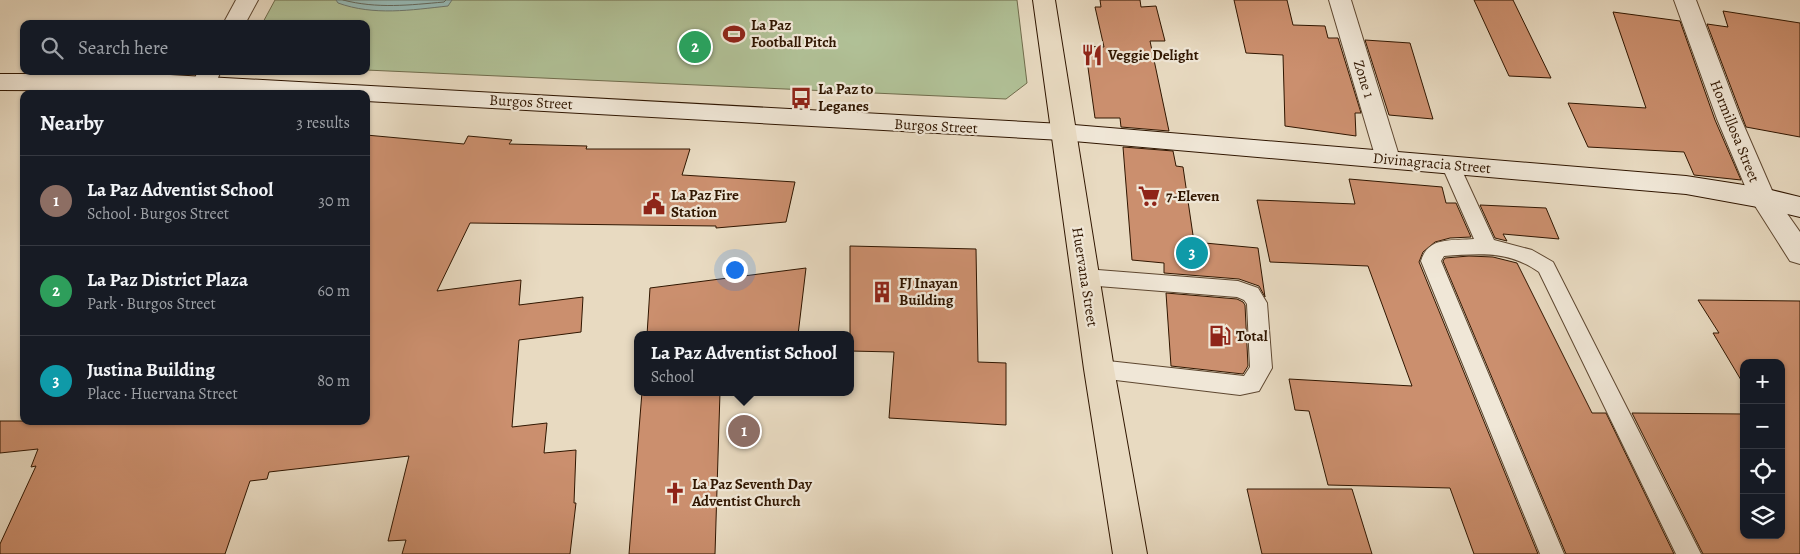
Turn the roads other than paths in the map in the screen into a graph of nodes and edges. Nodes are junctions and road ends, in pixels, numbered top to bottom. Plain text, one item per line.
1 (247, 0) edge
2 (1044, 0) edge
3 (1340, 0) edge
4 (1685, 0) edge
5 (236, 20) edge
6 (0, 82) edge
7 (200, 84) edge
8 (313, 90) edge
9 (370, 93) edge
10 (1062, 132) junction
11 (1388, 159) junction
12 (1450, 164) junction
13 (1763, 198) junction
14 (1800, 207) edge
15 (1487, 246) junction
16 (1800, 254) edge
17 (1085, 277) junction
18 (1099, 369) junction
19 (1130, 554) edge
20 (1552, 554) edge
21 (1689, 554) edge

1 - 5 street
2 - 10 main road, Huervana Street
3 - 11 street, Zone 1
4 - 13 street, Hormillosa Street
6 - 7 street, Burgos Street
7 - 8 street, Burgos Street
9 - 10 street, Burgos Street
10 - 11 street, Divinagracia Street
10 - 17 main road, Huervana Street
11 - 12 street, Divinagracia Street
12 - 13 street, Divinagracia Street
12 - 15 lane
13 - 14 street, Divinagracia Street
13 - 16 street, Hormillosa Street
15 - 20 lane
15 - 21 lane
17 - 18 main road, Huervana Street
17 - 18 lane
18 - 19 main road, Huervana Street

